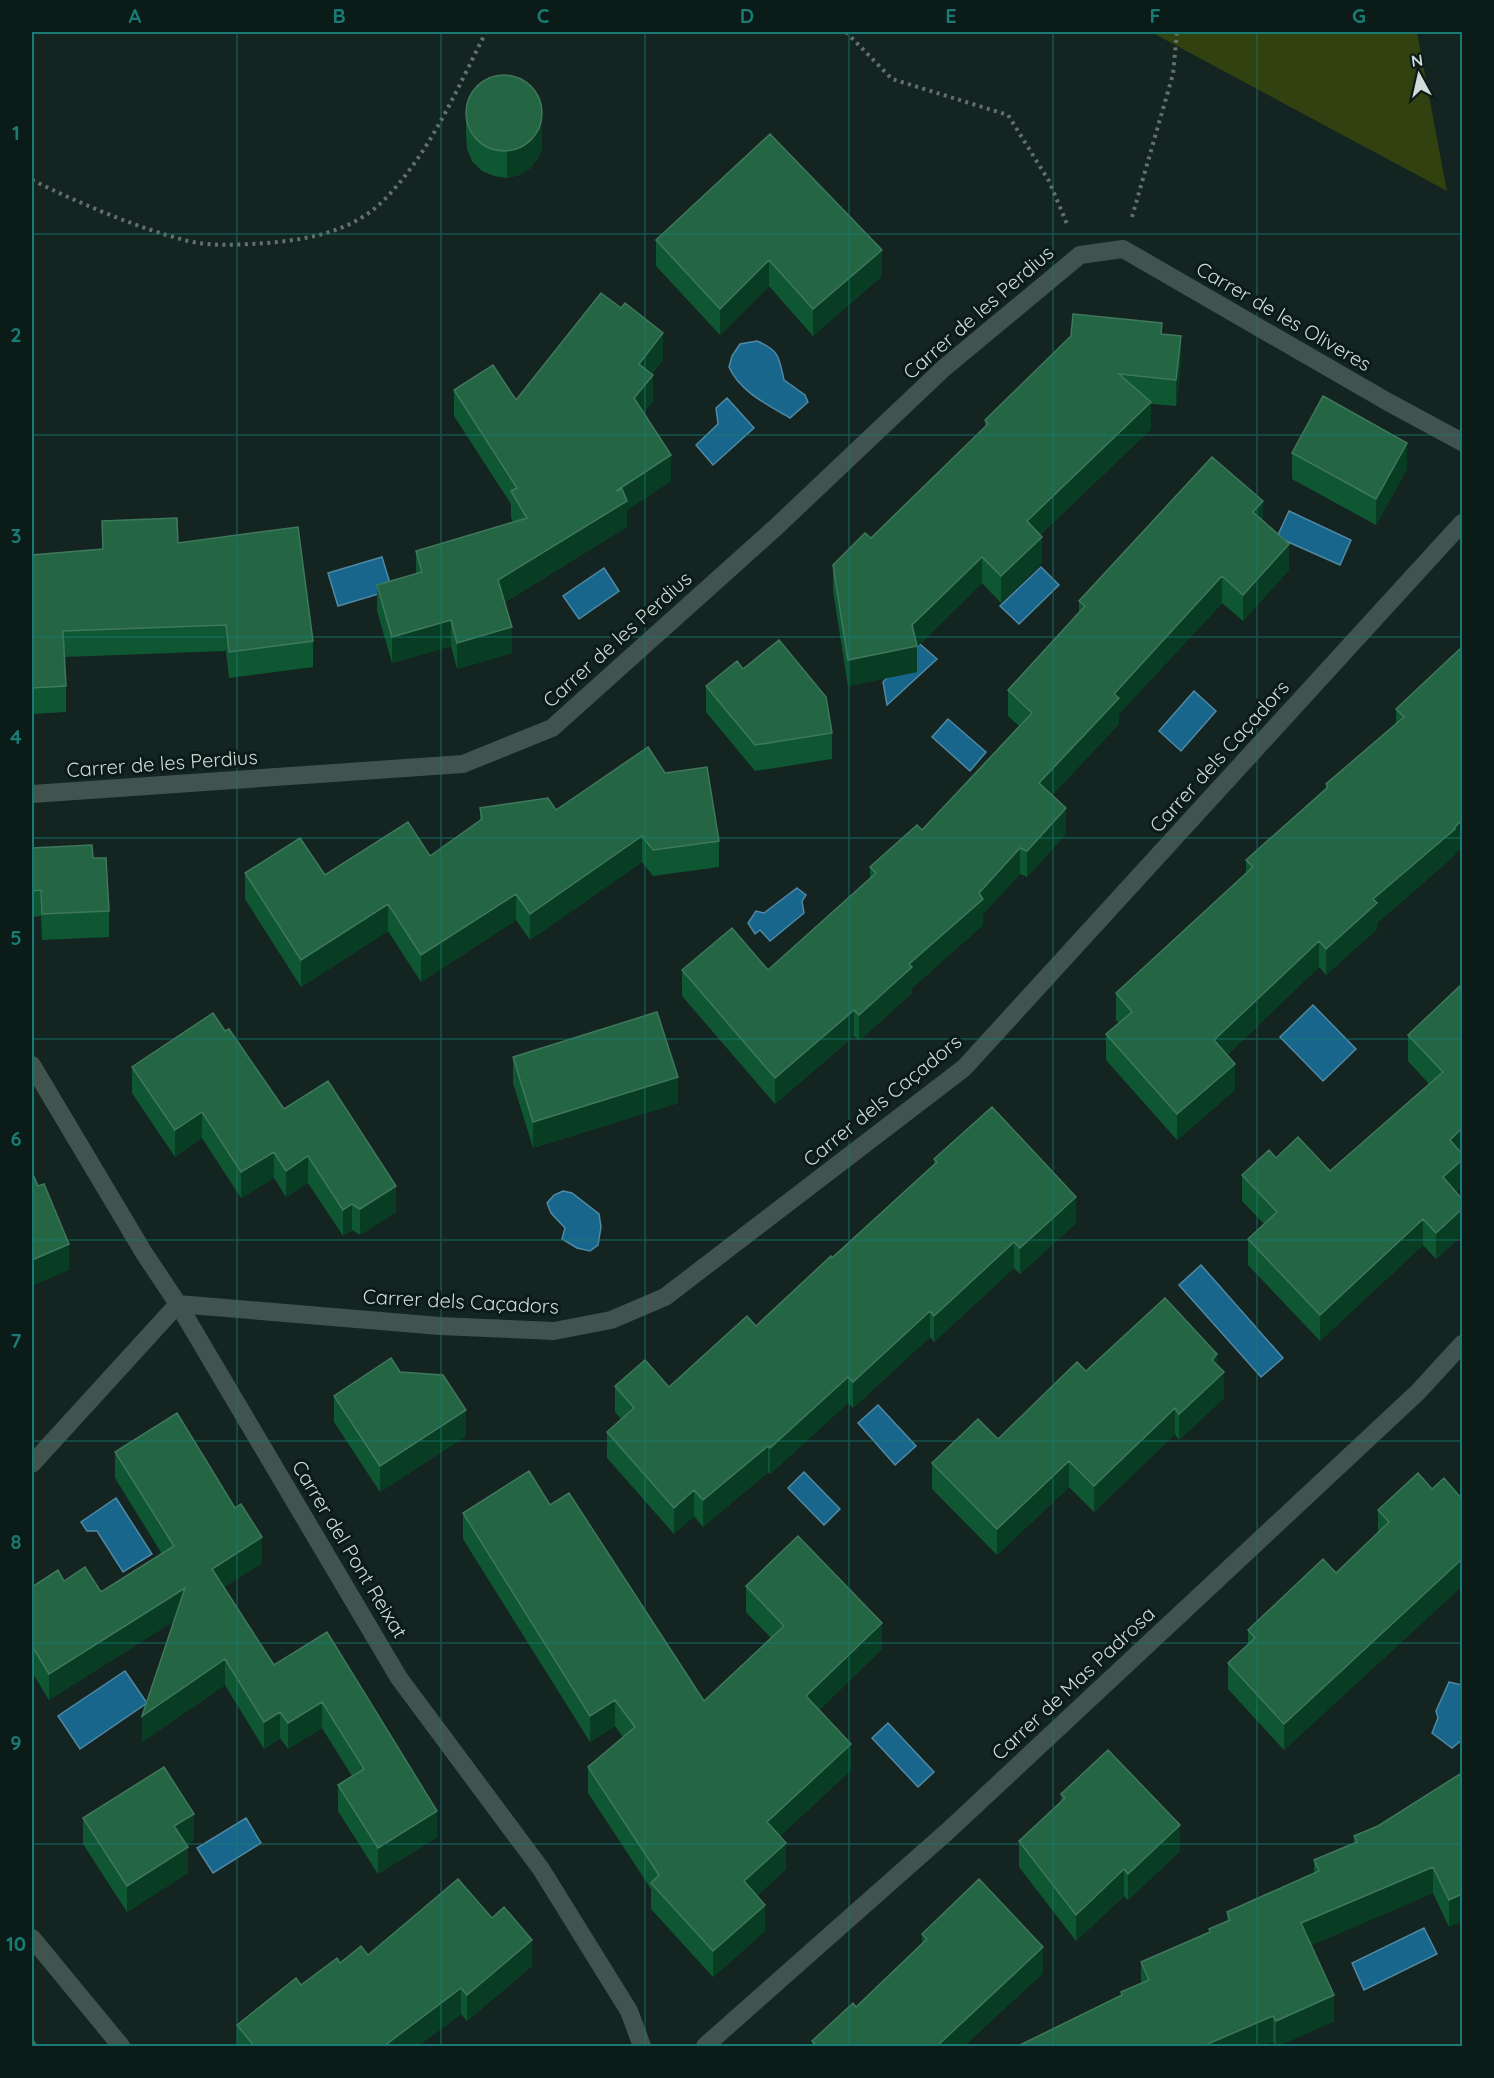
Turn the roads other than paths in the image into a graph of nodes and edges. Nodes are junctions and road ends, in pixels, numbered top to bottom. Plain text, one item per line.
1 (1080, 255) joint
2 (1462, 442) edge
3 (1462, 523) edge
4 (32, 794) edge
5 (32, 1065) edge
6 (178, 1304) junction
7 (1462, 1344) edge
8 (32, 1464) edge
9 (32, 1938) edge
10 (121, 2046) edge
11 (642, 2046) edge
12 (705, 2046) edge

1 - 2 street, Carrer de les Oliveres
1 - 4 street, Carrer de les Perdius
3 - 6 street, Carrer dels Caçadors
5 - 6 street, Carrer del Pont Reixat
6 - 8 street
6 - 11 street, Carrer del Pont Reixat
7 - 12 street, Carrer de Mas Padrosa
9 - 10 street

